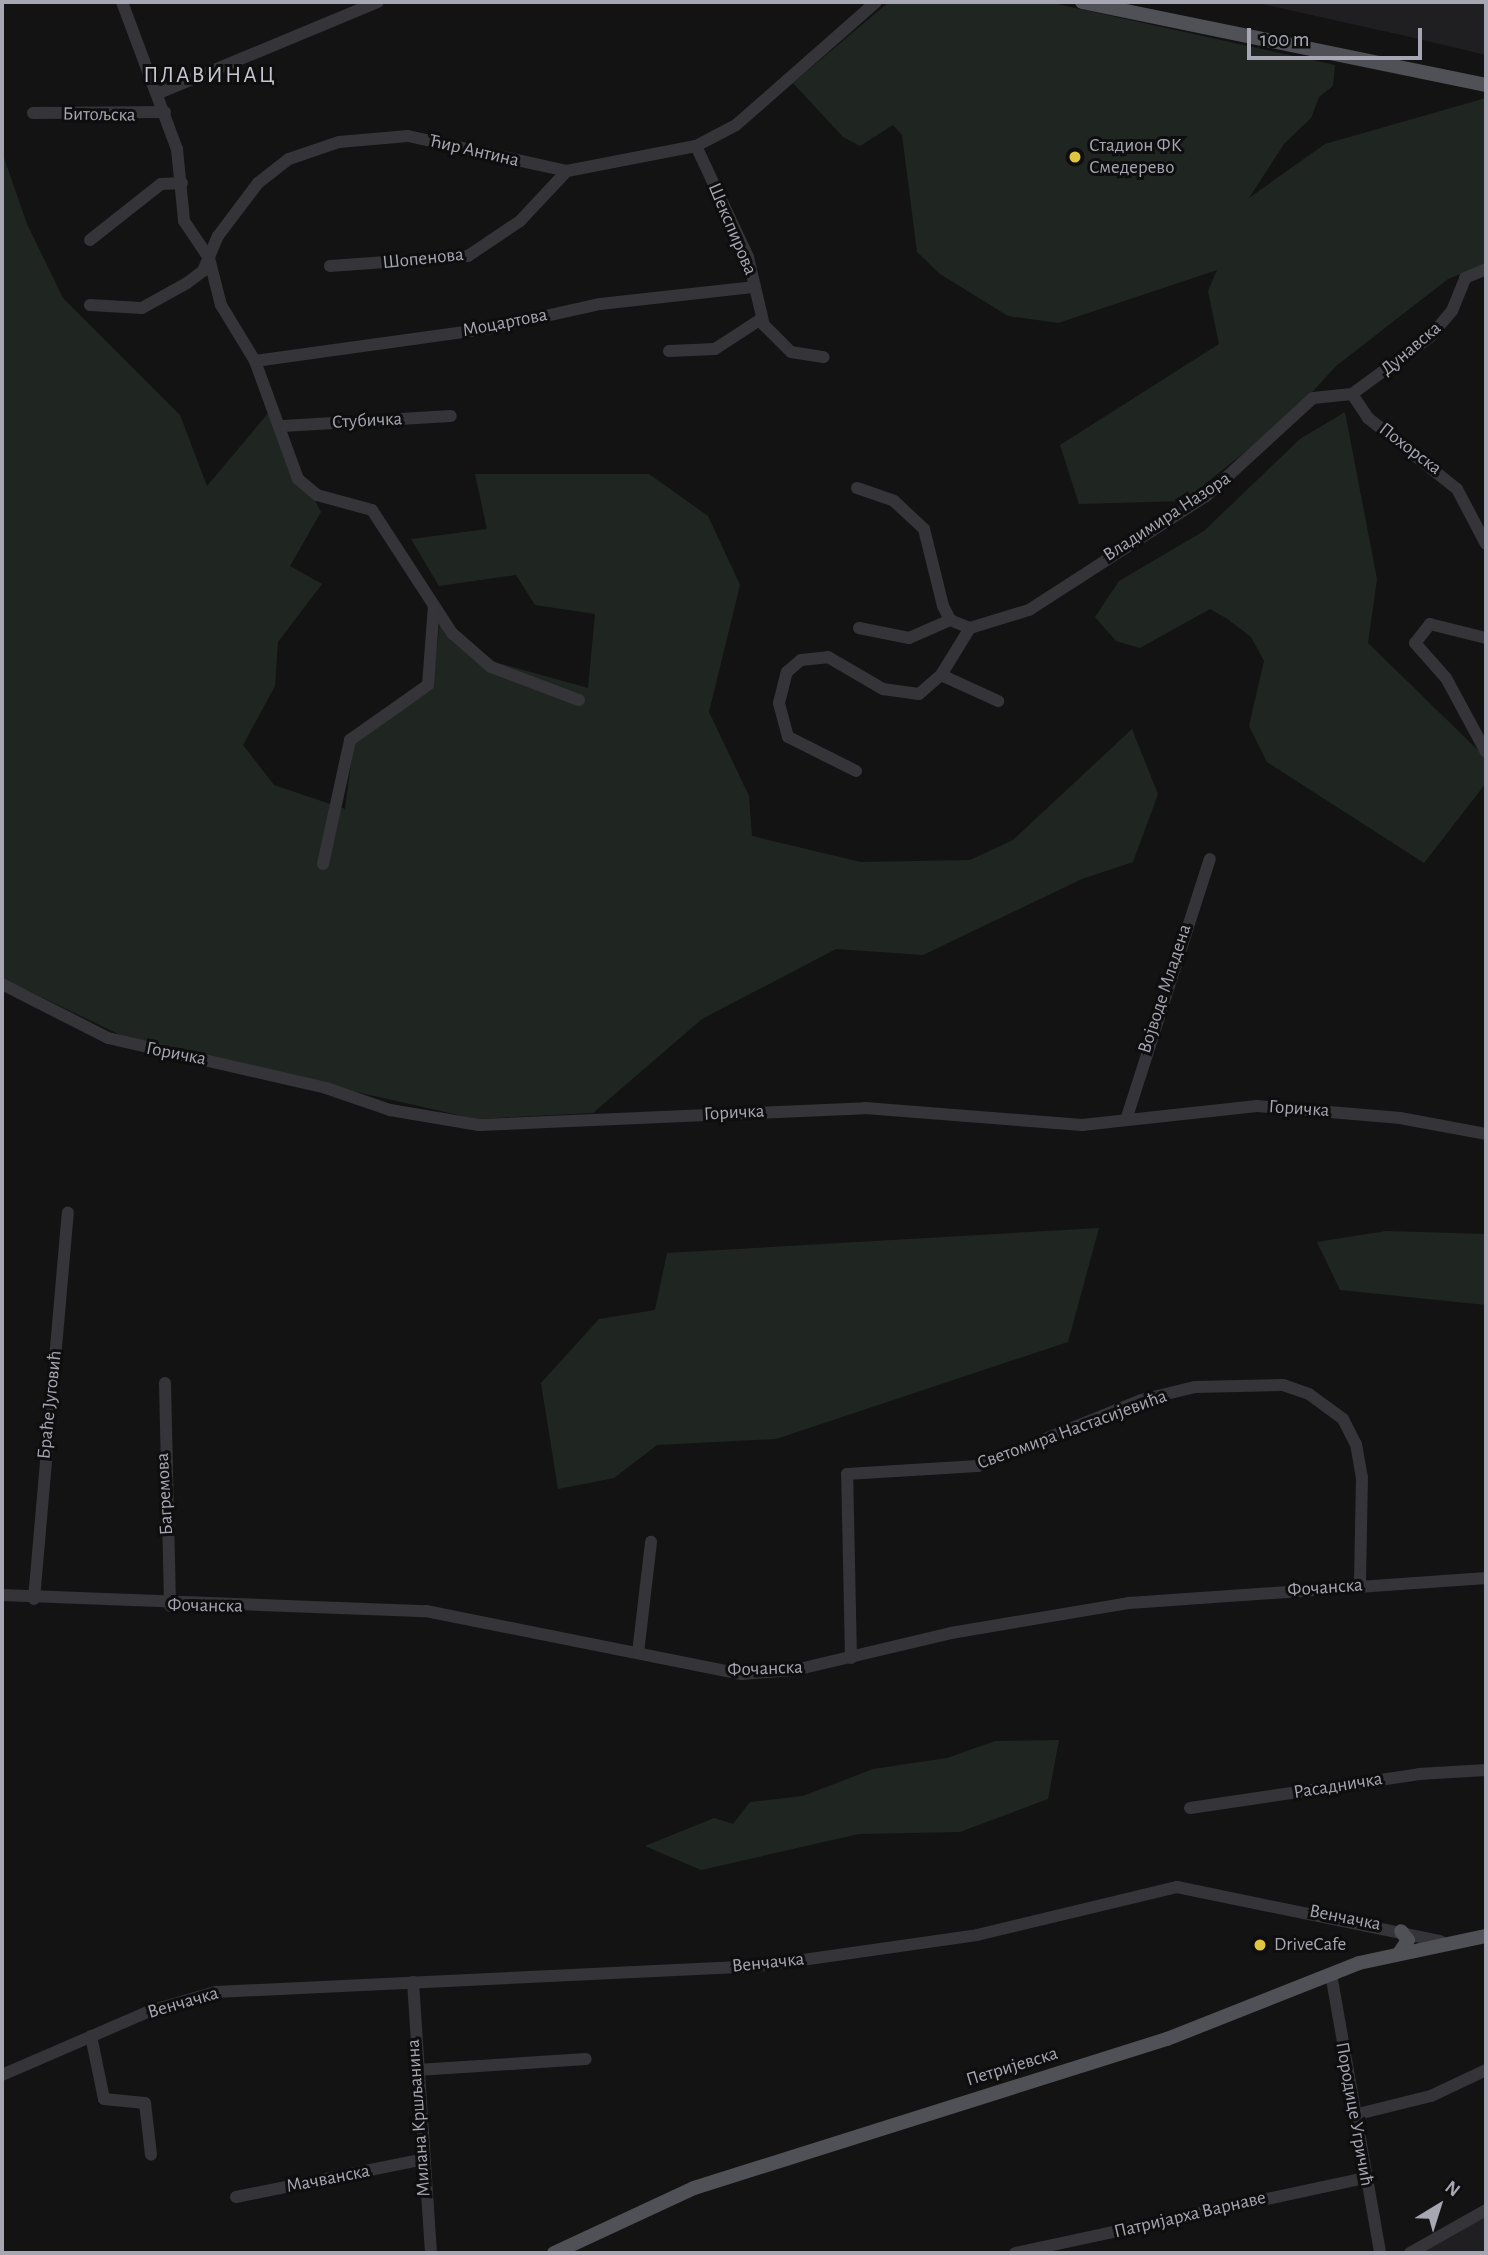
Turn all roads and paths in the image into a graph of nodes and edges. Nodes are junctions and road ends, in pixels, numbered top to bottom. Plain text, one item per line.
1 (122, 2) edge
2 (377, 2) edge
3 (876, 2) edge
4 (1082, 2) edge
5 (1486, 85) edge
6 (159, 93) junction
7 (165, 112) junction
8 (33, 113) dead end
9 (696, 146) junction
10 (567, 171) junction
11 (182, 183) junction
12 (90, 240) dead end
13 (209, 258) junction
14 (330, 266) dead end
15 (1486, 269) edge
16 (755, 287) junction
17 (90, 305) dead end
18 (761, 319) junction
19 (669, 351) dead end
20 (824, 357) dead end
21 (255, 362) junction
22 (1352, 394) junction
23 (451, 416) dead end
24 (283, 426) junction
25 (857, 488) dead end
26 (1486, 544) edge
27 (434, 606) junction
28 (950, 620) junction
29 (859, 628) dead end
30 (970, 628) junction
31 (1486, 638) edge
32 (941, 675) junction
33 (579, 699) dead end
34 (998, 701) dead end
35 (1486, 752) edge
36 (856, 771) dead end
37 (1210, 859) dead end
38 (323, 864) dead end
39 (2, 984) edge
40 (1126, 1120) junction
41 (1486, 1134) edge
42 (68, 1212) dead end
43 (165, 1383) dead end
44 (650, 1542) dead end
45 (1486, 1578) edge
46 (1360, 1586) junction
47 (2, 1595) edge
48 (34, 1599) junction
49 (170, 1606) junction
50 (638, 1653) junction
51 (851, 1658) junction
52 (1486, 1770) edge
53 (1190, 1808) dead end
54 (1401, 1931) junction
55 (1486, 1936) edge
56 (1441, 1941) junction
57 (1400, 1952) junction
58 (1331, 1973) junction
59 (413, 1982) junction
60 (91, 2036) junction
61 (586, 2059) dead end
62 (416, 2070) junction
63 (1486, 2070) edge
64 (2, 2075) edge
65 (1354, 2116) junction
66 (151, 2155) dead end
67 (420, 2160) junction
68 (1366, 2178) junction
69 (236, 2197) dead end
70 (1486, 2210) edge
71 (431, 2253) edge
72 (554, 2253) edge
73 (1015, 2253) edge
74 (1380, 2253) edge
75 (1410, 2253) edge

1 - 6 street
2 - 6 street
3 - 9 street, Ћир Антина
4 - 5 main road
6 - 7 street
7 - 8 street, Битољска
7 - 11 street
9 - 10 street, Ћир Антина
9 - 16 street, Шекспирова
10 - 13 street, Ћир Антина
10 - 14 street, Шопенова
11 - 12 street
11 - 13 street
13 - 17 street, Ћир Антина
13 - 21 street
15 - 22 street, Дунавска
16 - 18 street, Шекспирова
16 - 21 street, Моцартова
18 - 19 street
18 - 20 street
21 - 24 street
22 - 26 street, Похорска
22 - 30 street, Владимира Назора
23 - 24 street, Стубичка
24 - 27 street
25 - 28 street
27 - 33 street
27 - 38 street
28 - 29 street
28 - 30 street
30 - 32 street
31 - 35 street
32 - 34 street
32 - 36 street
37 - 40 street, Војводе Младена
39 - 40 street, Горичка
40 - 41 street, Горичка
42 - 48 street, Браће Југовић
43 - 49 street, Багремова
44 - 50 street
45 - 46 street, Фочанска
46 - 51 street, Фочанска
46 - 51 street, Светомира Настасијевића
47 - 48 street, Фочанска
48 - 49 street, Фочанска
49 - 50 street, Фочанска
50 - 51 street, Фочанска
52 - 53 street, Расадничка
54 - 56 street, Венчачка
54 - 57 main road
54 - 59 street, Венчачка
55 - 56 main road, Петријевска
56 - 57 main road, Петријевска
57 - 58 main road, Петријевска
58 - 65 street, Породице Угричић
58 - 72 main road, Петријевска
59 - 60 street, Венчачка
59 - 62 street, Милана Кршљанина
60 - 64 street, Венчачка
60 - 66 street
61 - 62 street
62 - 67 street, Милана Кршљанина
63 - 65 street
65 - 68 street, Породице Угричић
67 - 69 street, Мачванска
67 - 71 street, Милана Кршљанина
68 - 73 street, Патријарха Варнаве
68 - 74 street, Породице Угричић
70 - 75 street

